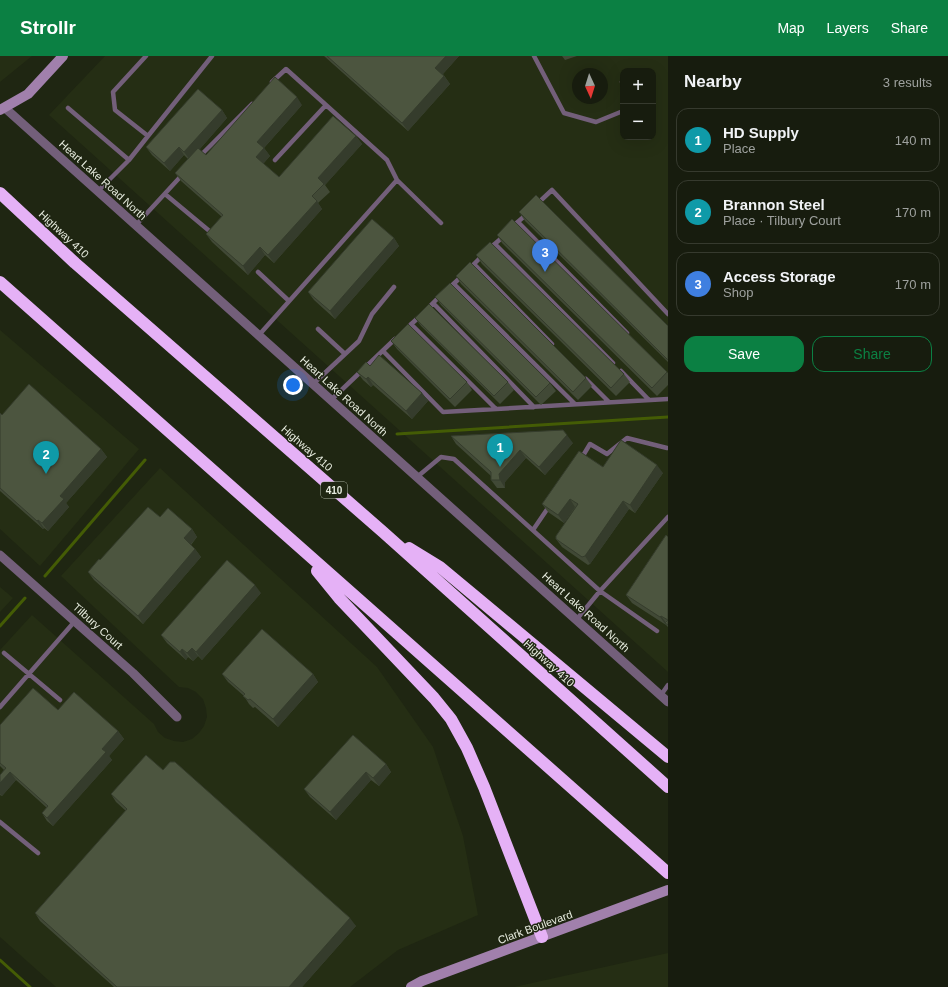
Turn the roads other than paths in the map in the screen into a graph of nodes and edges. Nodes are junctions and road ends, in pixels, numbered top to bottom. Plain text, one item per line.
1 (63, 56) edge
2 (146, 56) edge
3 (212, 56) edge
4 (534, 56) edge
5 (270, 86) edge
6 (259, 97) edge
7 (326, 104) junction
8 (68, 108) dead end
9 (2, 109) edge
10 (620, 112) edge
11 (242, 114) junction
12 (240, 124) edge
13 (148, 136) junction
14 (129, 160) junction
15 (275, 160) dead end
16 (196, 161) edge
17 (186, 172) edge
18 (397, 180) junction
19 (98, 191) junction
20 (0, 193) edge
21 (165, 194) junction
22 (535, 206) edge
23 (529, 211) edge
24 (518, 222) junction
25 (441, 223) dead end
26 (136, 225) junction
27 (214, 235) edge
28 (495, 244) junction
29 (474, 264) junction
30 (258, 272) dead end
31 (0, 282) edge
32 (454, 284) junction
33 (394, 287) dead end
34 (290, 301) junction
35 (433, 303) junction
36 (668, 314) edge
37 (411, 324) junction
38 (318, 329) dead end
39 (259, 335) junction
40 (629, 335) edge
41 (555, 347) edge
42 (383, 351) junction
43 (345, 354) junction
44 (582, 375) edge
45 (313, 384) junction
46 (668, 399) edge
47 (331, 400) junction
48 (650, 400) junction
49 (609, 402) junction
50 (575, 404) junction
51 (534, 407) junction
52 (496, 409) junction
53 (667, 448) edge
54 (577, 464) edge
55 (417, 477) junction
56 (555, 497) edge
57 (668, 517) edge
58 (533, 530) junction
59 (383, 532) junction
60 (296, 545) junction
61 (0, 555) edge
62 (600, 591) junction
63 (577, 619) junction
64 (76, 621) junction
65 (657, 631) dead end
66 (4, 653) dead end
67 (28, 674) junction
68 (668, 685) edge
69 (664, 698) edge
70 (60, 700) dead end
71 (0, 707) edge
72 (177, 717) dead end
73 (668, 757) edge
74 (668, 787) edge
75 (0, 822) edge
76 (38, 853) dead end
77 (668, 873) edge
78 (668, 890) edge
79 (542, 937) junction
80 (411, 987) edge

1 - 9 street
2 - 13 lane
3 - 13 lane
4 - 10 lane
5 - 7 lane
6 - 11 lane
7 - 15 lane
7 - 18 lane
8 - 14 lane
9 - 19 street, Heart Lake Road North
11 - 12 lane
11 - 16 lane
13 - 14 lane
14 - 19 lane
17 - 21 lane
18 - 25 lane
18 - 34 lane
19 - 26 street, Heart Lake Road North
20 - 59 highway, Highway 410 / 410
21 - 26 lane
21 - 27 lane
22 - 36 lane
23 - 24 lane
24 - 28 lane
24 - 40 lane
26 - 39 street, Heart Lake Road North
28 - 29 lane
28 - 48 lane
29 - 32 lane
29 - 41 lane
30 - 34 lane
31 - 60 highway
32 - 35 lane
32 - 50 lane
33 - 43 lane
34 - 39 lane
35 - 37 lane
35 - 51 lane
37 - 42 lane
37 - 52 lane
38 - 43 lane
39 - 45 street, Heart Lake Road North
42 - 47 lane
42 - 52 lane
43 - 45 lane
44 - 49 lane
45 - 47 street, Heart Lake Road North
46 - 48 lane
47 - 55 street, Heart Lake Road North
48 - 49 lane
49 - 50 lane
50 - 51 lane
51 - 52 lane
53 - 54 lane
55 - 58 lane
55 - 63 street, Heart Lake Road North
56 - 58 lane
57 - 62 lane
58 - 62 lane
59 - 73 highway
59 - 74 highway, Highway 410 / 410
60 - 77 highway
60 - 79 highway
61 - 64 street, Tilbury Court
62 - 63 lane
62 - 65 lane
63 - 69 street, Heart Lake Road North
64 - 67 lane
64 - 72 street, Tilbury Court
66 - 67 lane
67 - 70 lane
67 - 71 lane
68 - 69 lane
75 - 76 lane
78 - 79 street, Clark Boulevard
79 - 80 street, Clark Boulevard

